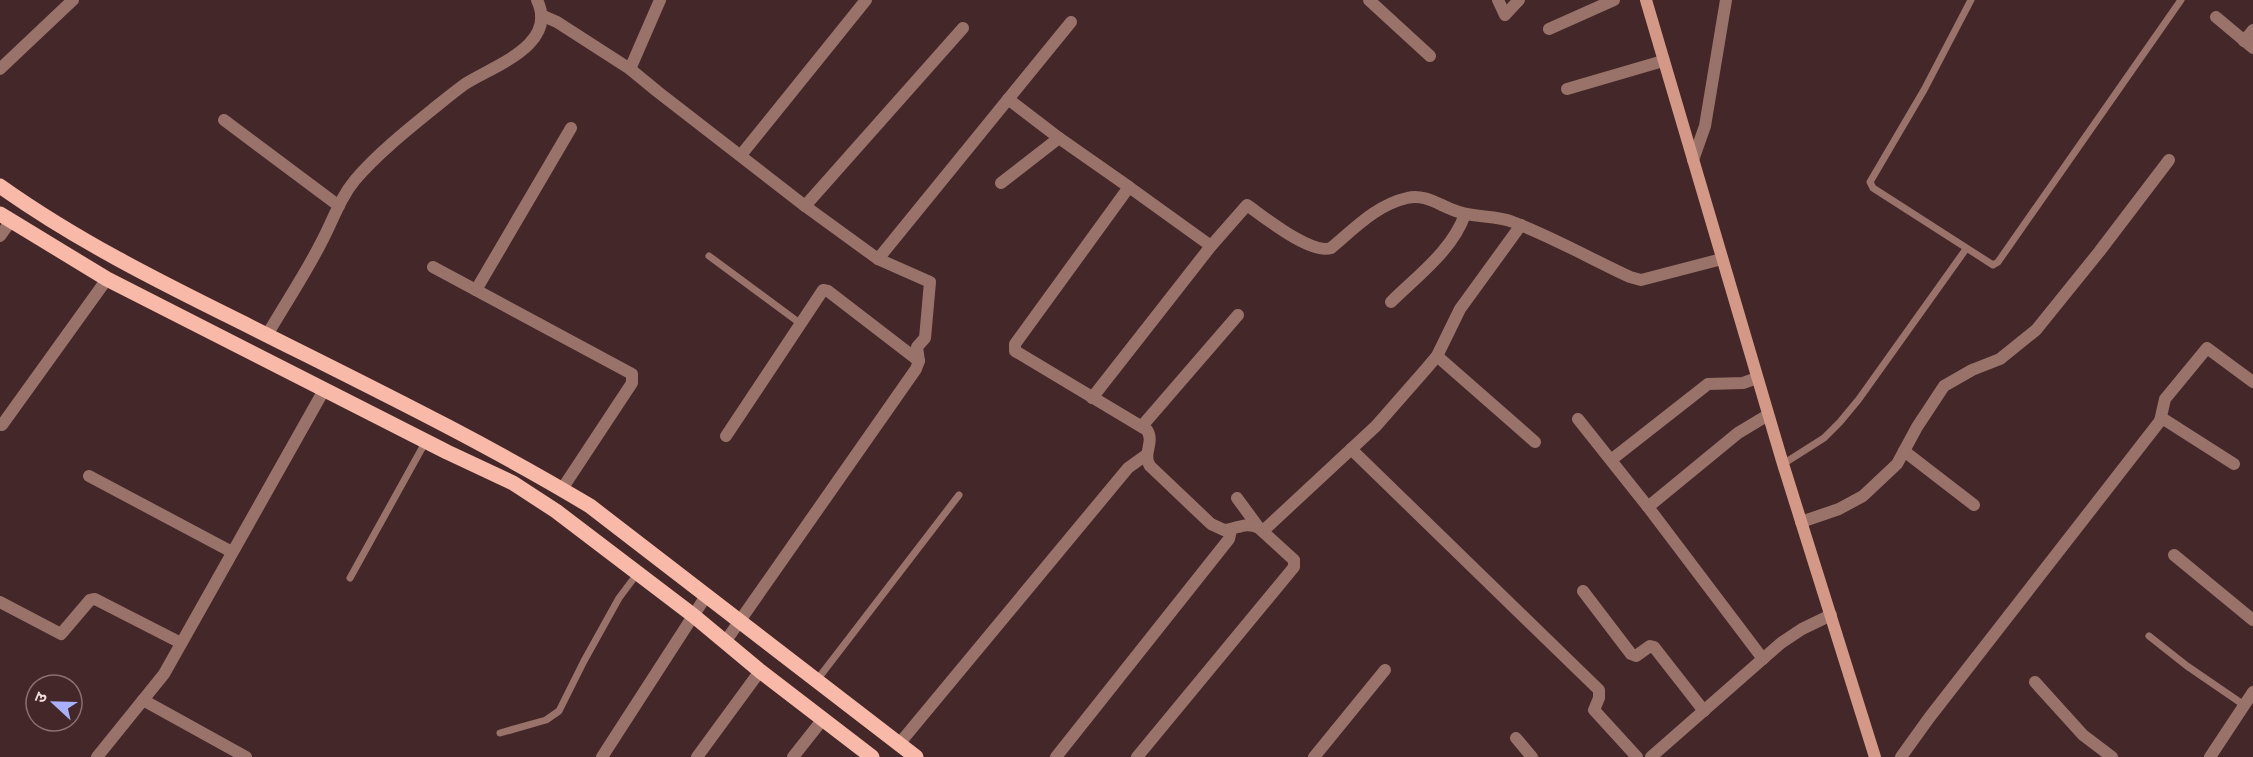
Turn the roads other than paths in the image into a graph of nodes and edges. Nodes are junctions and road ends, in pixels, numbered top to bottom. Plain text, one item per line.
1 (74, 0) edge
2 (537, 0) edge
3 (660, 0) edge
4 (866, 0) edge
5 (1369, 0) edge
6 (1498, 0) edge
7 (1519, 0) edge
8 (1614, 0) edge
9 (1646, 0) edge
10 (1726, 0) edge
11 (1971, 0) edge
12 (2181, 0) edge
13 (541, 15) junction
14 (2216, 17) dead end
15 (1071, 22) dead end
16 (963, 28) dead end
17 (1549, 29) dead end
18 (2253, 30) edge
19 (2249, 44) edge
20 (1430, 56) dead end
21 (1663, 61) junction
22 (0, 69) edge
23 (630, 69) junction
24 (1567, 88) dead end
25 (1008, 99) junction
26 (224, 120) dead end
27 (571, 128) dead end
28 (1059, 138) junction
29 (741, 155) junction
30 (1693, 160) junction
31 (2169, 160) dead end
32 (1001, 183) dead end
33 (0, 186) edge
34 (1129, 187) junction
35 (339, 206) junction
36 (805, 206) junction
37 (1465, 214) junction
38 (5, 218) edge
39 (1521, 225) junction
40 (0, 236) edge
41 (1211, 246) junction
42 (1966, 249) junction
43 (709, 256) dead end
44 (878, 259) junction
45 (1722, 259) junction
46 (433, 267) dead end
47 (107, 279) junction
48 (476, 290) junction
49 (1392, 302) dead end
50 (1238, 315) dead end
51 (801, 324) junction
52 (267, 335) junction
53 (1437, 356) junction
54 (919, 361) junction
55 (1757, 378) junction
56 (2253, 382) edge
57 (324, 390) junction
58 (1092, 398) junction
59 (1768, 416) junction
60 (1578, 419) dead end
61 (2160, 421) junction
62 (2, 425) dead end
63 (1142, 426) junction
64 (726, 436) dead end
65 (426, 441) junction
66 (1535, 441) dead end
67 (1351, 449) junction
68 (1904, 451) junction
69 (1146, 455) junction
70 (1611, 460) junction
71 (1783, 464) junction
72 (2234, 465) dead end
73 (90, 476) dead end
74 (562, 489) junction
75 (959, 495) dead end
76 (1237, 498) dead end
77 (1974, 505) dead end
78 (1648, 507) junction
79 (1801, 522) junction
80 (1231, 530) junction
81 (1261, 530) junction
82 (232, 552) junction
83 (2174, 555) dead end
84 (637, 574) junction
85 (350, 578) dead end
86 (1582, 591) dead end
87 (706, 596) junction
88 (0, 602) edge
89 (1831, 615) junction
90 (694, 616) junction
91 (2253, 620) edge
92 (741, 623) junction
93 (2149, 636) dead end
94 (725, 642) junction
95 (181, 643) junction
96 (1763, 659) junction
97 (1385, 670) dead end
98 (760, 671) junction
99 (817, 680) junction
100 (2035, 682) dead end
101 (2253, 692) edge
102 (143, 700) junction
103 (2244, 705) junction
104 (1704, 711) junction
105 (823, 719) junction
106 (500, 733) dead end
107 (1516, 738) dead end
108 (899, 744) junction
109 (97, 757) edge
110 (246, 757) edge
111 (602, 757) edge
112 (697, 757) edge
113 (793, 757) edge
114 (872, 757) edge
115 (916, 757) edge
116 (1056, 757) edge
117 (1137, 757) edge
118 (1314, 757) edge
119 (1532, 757) edge
120 (1637, 757) edge
121 (1651, 757) edge
122 (1875, 757) edge
123 (1901, 757) edge
124 (2112, 757) edge
125 (2210, 757) edge

1 - 22 street
2 - 13 street
3 - 23 street
4 - 29 street
5 - 20 street
6 - 7 street
8 - 17 street
9 - 21 main road
10 - 30 street
11 - 42 lane
12 - 42 lane
13 - 23 street
13 - 35 street
14 - 19 street
15 - 25 street
16 - 36 street
18 - 19 street
21 - 24 street
21 - 30 main road
23 - 29 street
25 - 28 street
25 - 44 street
26 - 35 street
27 - 48 street
28 - 32 street
28 - 34 street
29 - 36 street
30 - 45 main road
31 - 68 street
33 - 52 main road
34 - 41 street
34 - 58 street
35 - 52 street
36 - 44 street
37 - 39 street
37 - 41 street
37 - 49 street
38 - 40 street
38 - 47 main road
39 - 45 street
39 - 53 street
41 - 58 street
42 - 71 lane
43 - 51 lane
44 - 54 street
45 - 55 main road
46 - 48 street
47 - 57 main road
47 - 62 street
48 - 74 street
50 - 63 street
51 - 54 street
51 - 64 street
52 - 74 main road
53 - 66 street
53 - 67 street
54 - 92 street
55 - 59 main road
55 - 70 street
56 - 61 street
57 - 65 main road
57 - 82 street
58 - 63 street
59 - 71 main road
59 - 78 street
60 - 70 street
61 - 72 street
61 - 123 street
63 - 69 street
65 - 84 main road
65 - 85 lane
67 - 81 street
67 - 120 street
68 - 77 street
68 - 79 street
69 - 80 street
69 - 108 street
70 - 78 street
71 - 79 main road
73 - 82 street
74 - 87 main road
75 - 99 lane
76 - 81 street
78 - 96 street
79 - 89 main road
80 - 81 street
80 - 116 street
81 - 117 street
82 - 95 street
83 - 91 street
84 - 90 main road
84 - 106 lane
86 - 104 street
87 - 90 street
87 - 92 main road
88 - 95 street
89 - 96 street
89 - 122 main road
90 - 94 main road
90 - 111 street
92 - 94 street
92 - 99 main road
93 - 103 lane
94 - 98 main road
95 - 102 street
96 - 104 street
97 - 118 street
98 - 105 main road
98 - 112 street
99 - 108 main road
100 - 124 street
101 - 103 street
102 - 109 street
102 - 110 street
103 - 125 street
104 - 121 street
105 - 113 street
105 - 114 main road
107 - 119 street
108 - 115 main road

